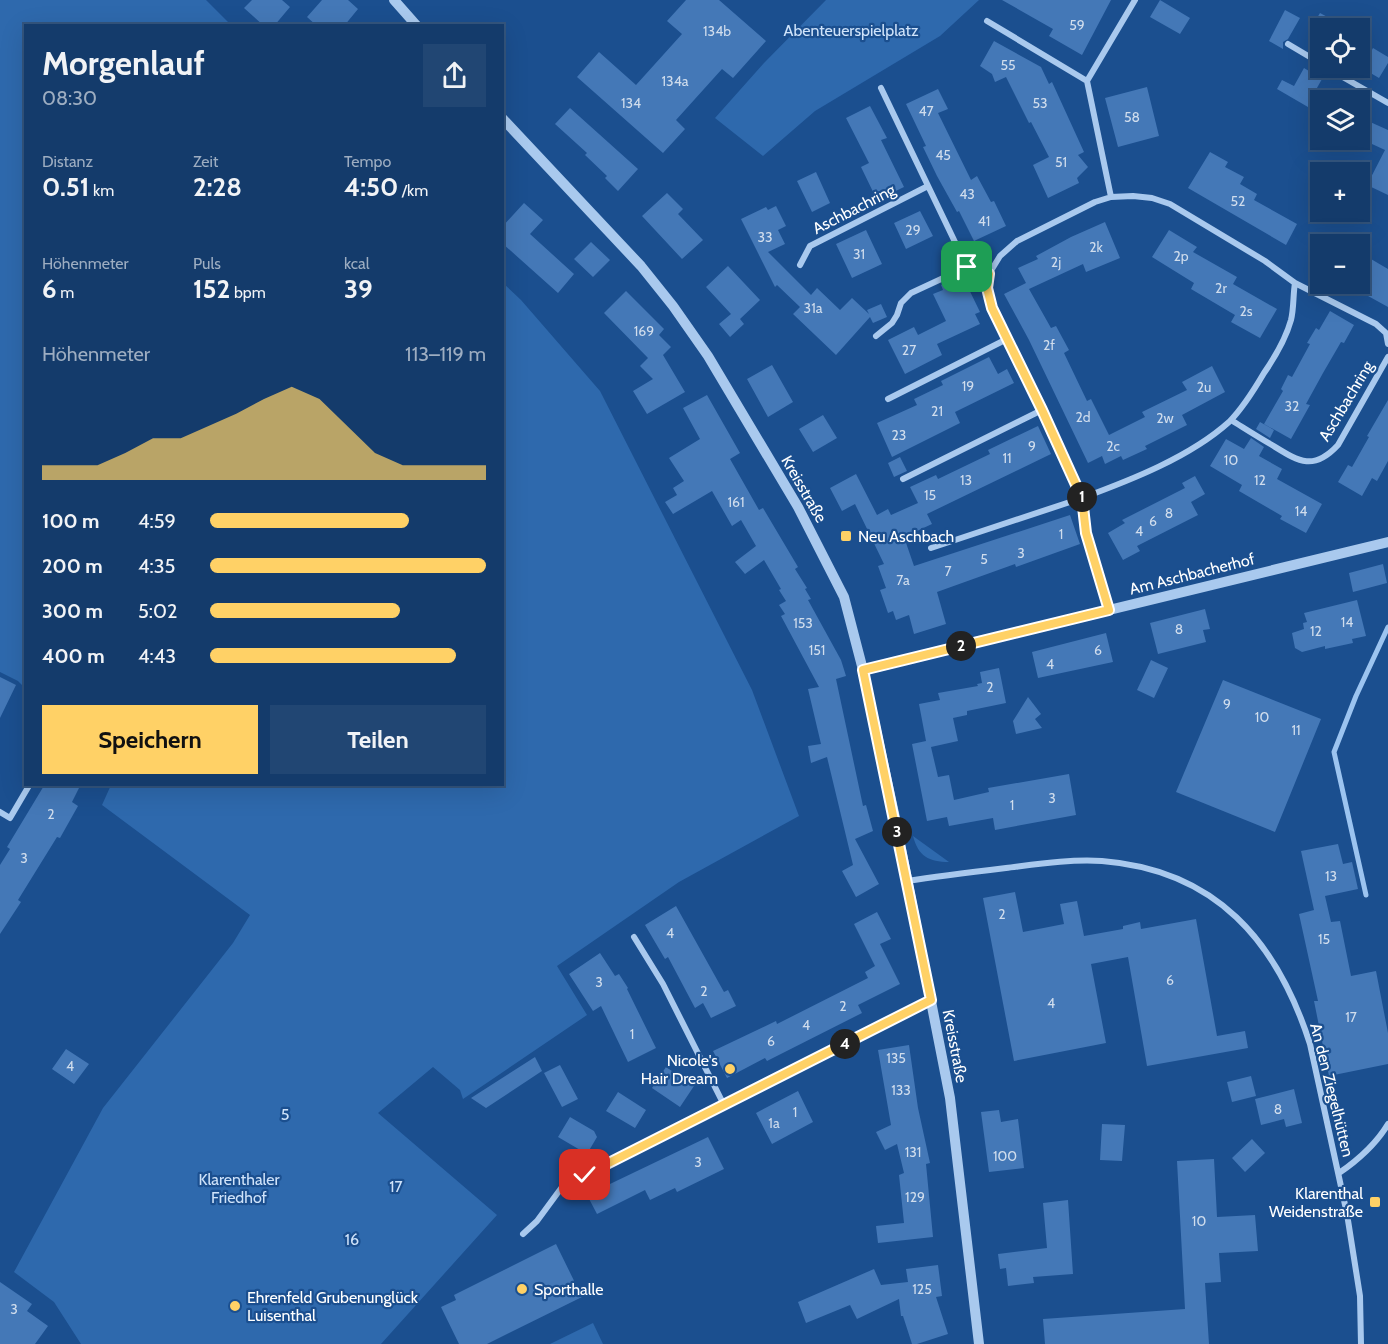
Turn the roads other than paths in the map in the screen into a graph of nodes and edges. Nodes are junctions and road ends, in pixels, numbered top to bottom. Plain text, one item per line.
1 (394, 0) edge
2 (1135, 0) edge
3 (987, 21) dead end
4 (415, 24) edge
5 (1287, 44) dead end
6 (1310, 57) edge
7 (1344, 78) edge
8 (1087, 81) junction
9 (881, 88) dead end
10 (1388, 103) edge
11 (504, 120) edge
12 (928, 186) junction
13 (1111, 197) junction
14 (800, 265) dead end
15 (967, 267) junction
16 (989, 274) junction
17 (1294, 283) junction
18 (876, 336) dead end
19 (1007, 339) junction
20 (1388, 344) edge
21 (1388, 357) edge
22 (888, 399) dead end
23 (1042, 410) junction
24 (1231, 420) junction
25 (903, 479) dead end
26 (1082, 498) junction
27 (1388, 542) edge
28 (931, 548) dead end
29 (1109, 610) junction
30 (863, 670) junction
31 (29, 786) edge
32 (0, 812) edge
33 (906, 882) junction
34 (634, 937) dead end
35 (931, 1000) junction
36 (724, 1105) junction
37 (1388, 1124) edge
38 (1339, 1173) junction
39 (523, 1234) dead end
40 (979, 1344) edge
41 (1361, 1344) edge

1 - 4 street
2 - 8 street
3 - 8 street
5 - 6 street
7 - 10 street
8 - 13 street
9 - 12 street
11 - 30 street, Kreisstraße
12 - 14 street, Aschbachring
12 - 15 street
13 - 16 street
13 - 17 street
15 - 16 street
15 - 18 street
16 - 19 street
17 - 20 street
17 - 24 street
19 - 22 street
19 - 23 street
21 - 24 street, Aschbachring
23 - 25 street
23 - 26 street
24 - 26 street
26 - 28 street
26 - 29 street
27 - 29 street, Am Aschbacherhof
29 - 30 street, Am Aschbacherhof
30 - 33 street, Kreisstraße
31 - 32 street
33 - 35 street, Kreisstraße
33 - 38 street, An den Ziegelhütten
34 - 36 street
35 - 36 street
35 - 40 street, Kreisstraße
36 - 39 street
37 - 38 street
38 - 41 street, An den Ziegelhütten

